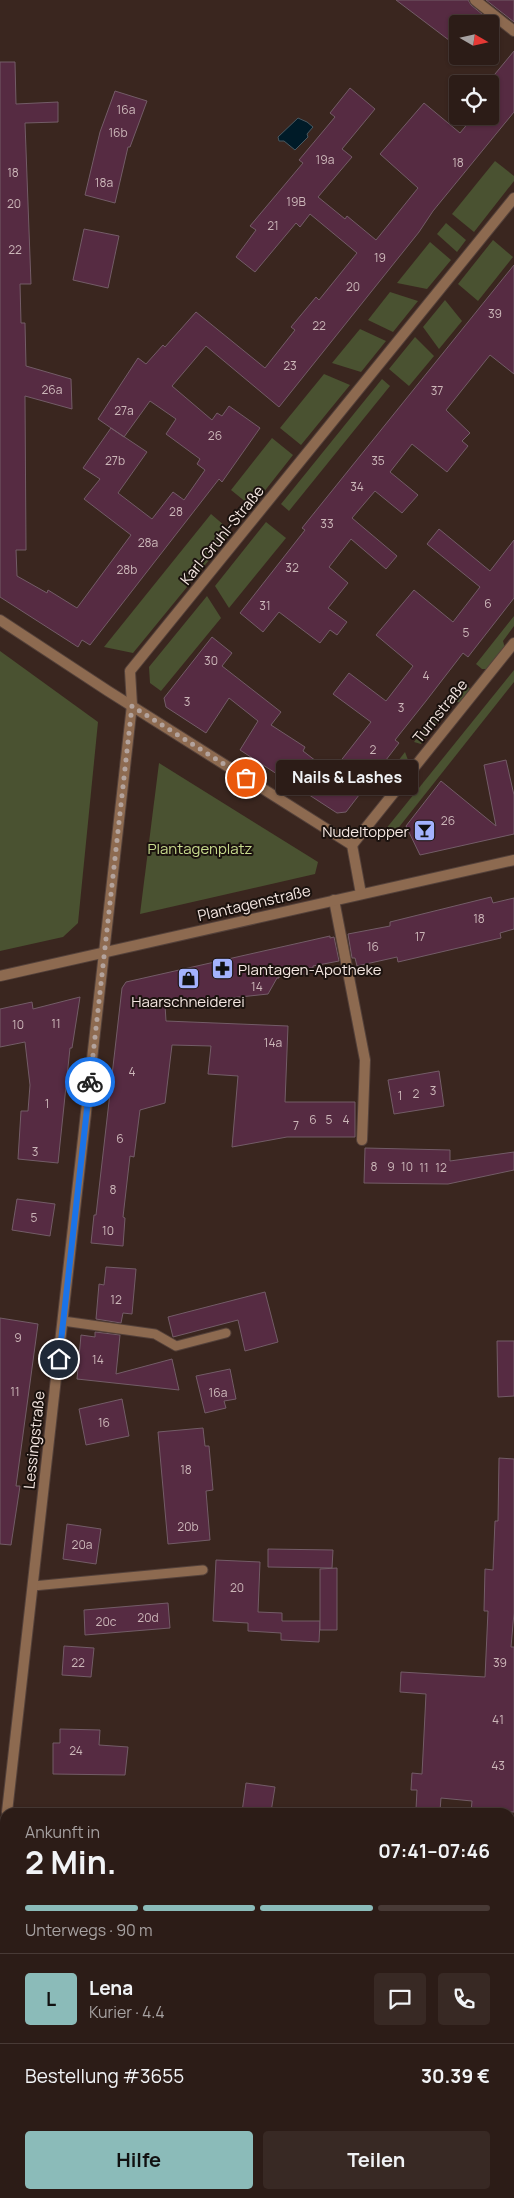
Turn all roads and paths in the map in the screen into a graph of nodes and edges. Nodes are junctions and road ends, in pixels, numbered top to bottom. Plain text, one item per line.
1 (475, 0) edge
2 (514, 31) edge
3 (514, 198) edge
4 (0, 620) edge
5 (514, 643) edge
6 (132, 706) junction
7 (352, 845) junction
8 (514, 860) edge
9 (361, 894) junction
10 (334, 900) junction
11 (105, 952) junction
12 (0, 976) edge
13 (362, 1140) dead end
14 (63, 1321) junction
15 (226, 1333) dead end
16 (203, 1570) dead end
17 (33, 1586) junction
18 (7, 1808) edge

1 - 2 street
3 - 6 street, Karl-Gruhl-Straße
4 - 6 street
5 - 7 street, Turnstraße
6 - 7 street
6 - 11 street, Karl-Gruhl-Straße
7 - 9 street
8 - 9 street, Plantagenstraße
9 - 10 street, Plantagenstraße
10 - 11 street, Plantagenstraße
10 - 13 street
11 - 12 street, Plantagenstraße
11 - 14 street, Lessingstraße
14 - 15 lane
14 - 17 street, Lessingstraße
16 - 17 lane
17 - 18 street, Lessingstraße

